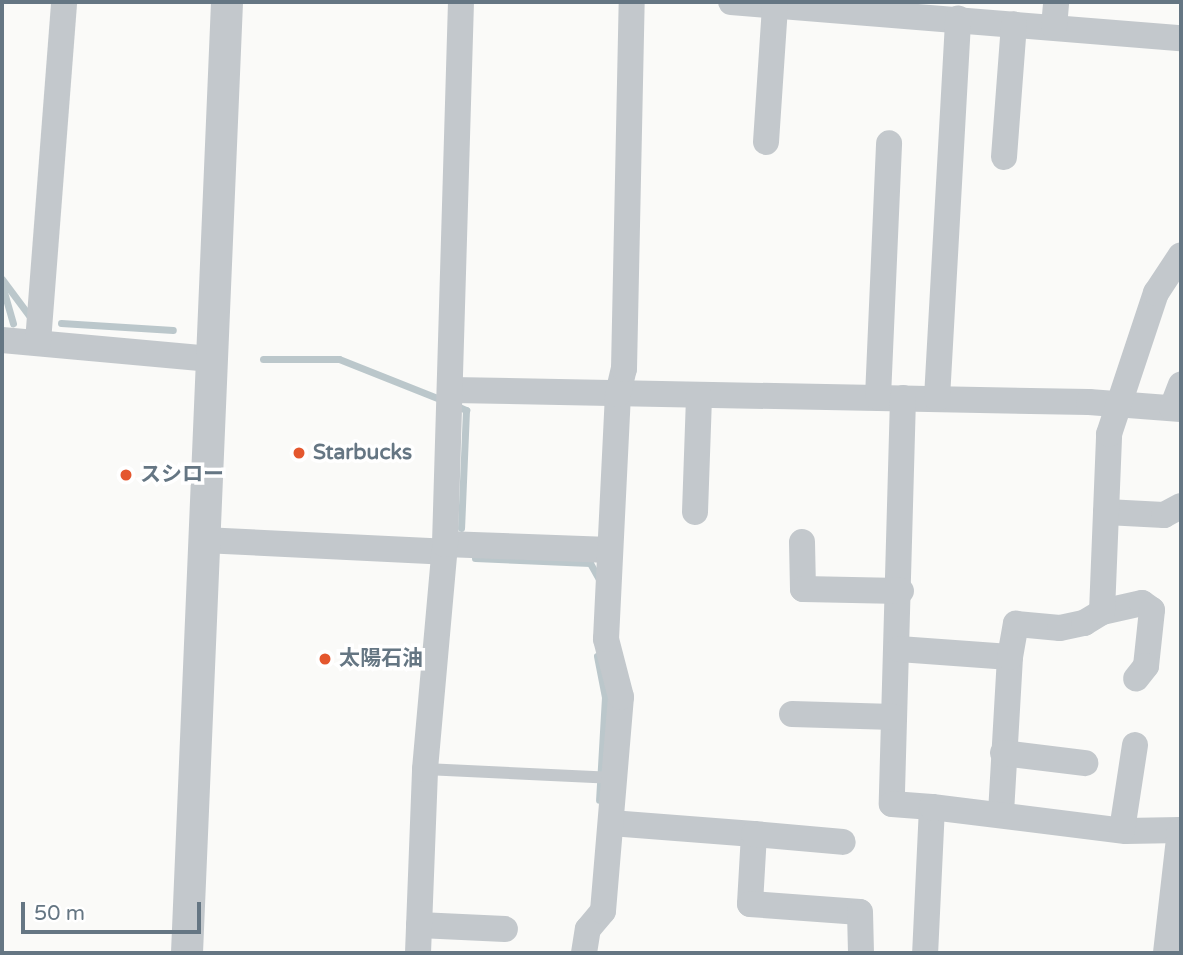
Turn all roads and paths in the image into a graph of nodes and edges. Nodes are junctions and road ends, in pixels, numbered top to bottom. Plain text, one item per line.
1 (64, 2) edge
2 (227, 2) edge
3 (461, 2) edge
4 (632, 2) edge
5 (731, 2) edge
6 (775, 7) junction
7 (1055, 15) edge
8 (958, 19) junction
9 (1014, 24) junction
10 (1181, 38) edge
11 (766, 142) dead end
12 (889, 143) dead end
13 (1004, 157) dead end
14 (1181, 255) edge
15 (2, 340) edge
16 (38, 342) junction
17 (211, 359) junction
18 (451, 390) junction
19 (618, 394) junction
20 (699, 396) junction
21 (890, 397) junction
22 (937, 398) junction
23 (1178, 401) edge
24 (1119, 404) junction
25 (1181, 508) edge
26 (695, 512) dead end
27 (1106, 512) junction
28 (204, 540) junction
29 (802, 541) dead end
30 (445, 548) junction
31 (610, 550) junction
32 (901, 591) junction
33 (1102, 612) junction
34 (900, 649) junction
35 (1010, 657) junction
36 (1136, 679) dead end
37 (792, 714) dead end
38 (894, 717) junction
39 (1135, 745) dead end
40 (1003, 753) junction
41 (1085, 763) dead end
42 (425, 769) junction
43 (604, 777) junction
44 (932, 807) junction
45 (1001, 812) junction
46 (611, 823) junction
47 (1122, 830) junction
48 (1181, 830) edge
49 (754, 834) junction
50 (843, 842) dead end
51 (419, 926) junction
52 (505, 929) dead end
53 (187, 953) edge
54 (418, 953) edge
55 (584, 953) edge
56 (861, 953) edge
57 (925, 953) edge
58 (1166, 953) edge

1 - 16 street
2 - 17 street
3 - 18 street
4 - 19 street
5 - 6 street
6 - 8 street
6 - 11 street
7 - 9 street
7 - 10 street
8 - 9 street
8 - 22 street
9 - 13 street
12 - 21 street
14 - 24 street
15 - 16 street
16 - 17 street
17 - 28 street
18 - 19 street
18 - 30 street
19 - 20 street
19 - 31 street
20 - 21 street
20 - 26 street
21 - 22 street
21 - 32 street
22 - 24 street
23 - 24 street
24 - 27 street
25 - 27 street
27 - 33 street
28 - 30 street
28 - 53 street
29 - 32 street
30 - 31 street
30 - 42 street
31 - 43 street
32 - 34 street
33 - 35 street
33 - 36 street
34 - 35 street
34 - 38 street
35 - 40 street
37 - 38 street
38 - 44 street
39 - 47 street
40 - 41 street
40 - 45 street
42 - 43 lane
42 - 51 street
43 - 46 street
44 - 45 street
44 - 57 street
45 - 47 street
46 - 49 street
46 - 55 street
47 - 48 street
48 - 58 street
49 - 50 street
49 - 56 street
51 - 52 street
51 - 54 street

